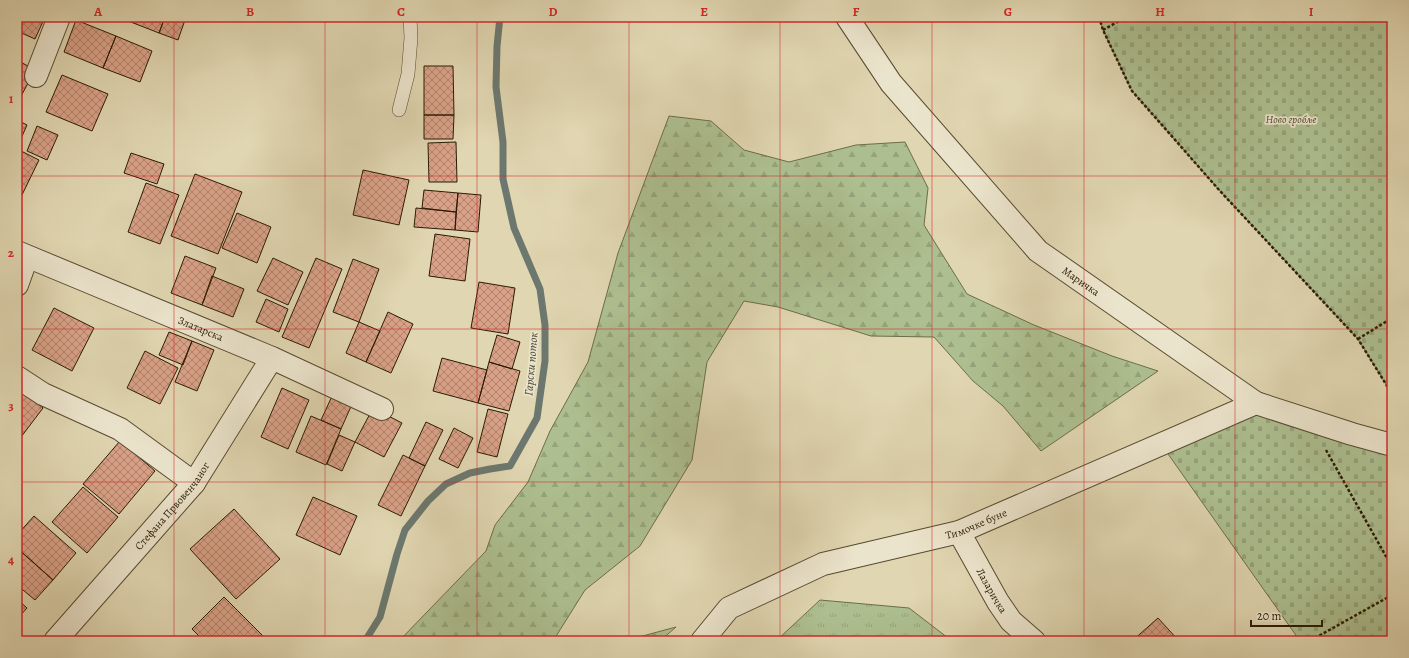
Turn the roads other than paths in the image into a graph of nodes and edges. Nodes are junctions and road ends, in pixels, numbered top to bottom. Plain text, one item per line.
1 (59, 17) edge
2 (410, 17) edge
3 (847, 17) edge
4 (36, 76) dead end
5 (399, 110) dead end
6 (22, 255) edge
7 (17, 285) edge
8 (272, 358) junction
9 (17, 378) edge
10 (1256, 403) junction
11 (382, 409) dead end
12 (1392, 445) edge
13 (194, 483) junction
14 (959, 532) junction
15 (55, 641) edge
16 (702, 641) edge
17 (1034, 641) edge

1 - 4 street
2 - 5 lane
3 - 10 street, Маричка
6 - 7 street
6 - 8 street, Златарска
8 - 11 street, Златарска
8 - 13 street, Стефана Првовенчаног
9 - 13 street
10 - 12 street, Маричка
10 - 14 street, Тимочке буне
13 - 15 street, Стефана Првовенчаног
14 - 16 street, Тимочке буне
14 - 17 street, Лазаричка

